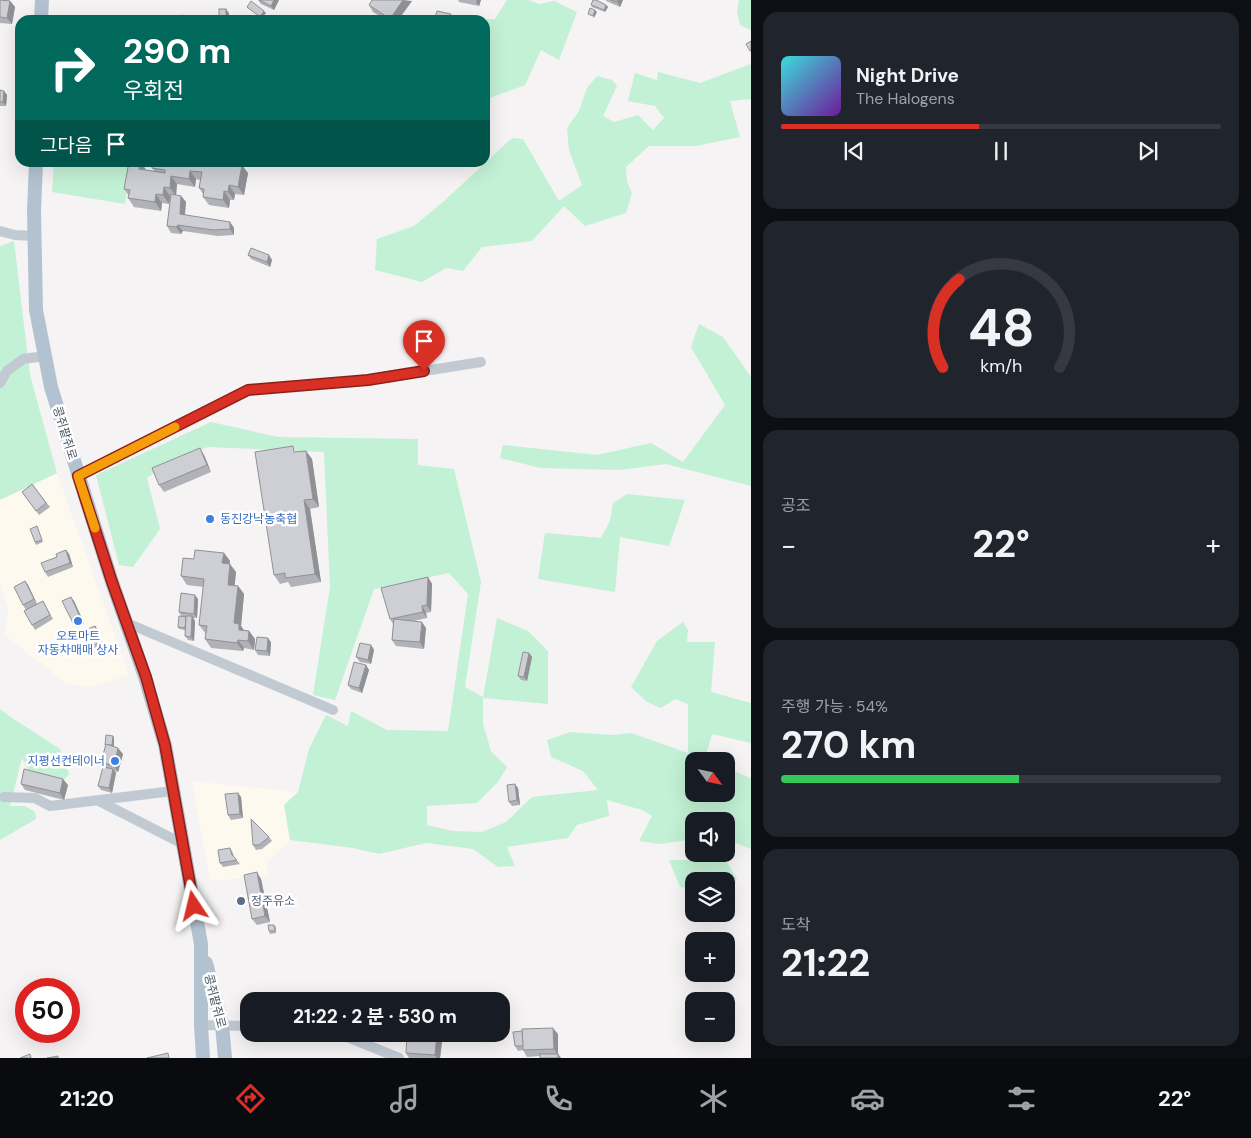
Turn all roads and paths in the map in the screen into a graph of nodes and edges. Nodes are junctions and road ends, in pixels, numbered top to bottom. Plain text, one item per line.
1 (42, 0) edge
2 (41, 15) edge
3 (36, 167) edge
4 (0, 231) edge
5 (34, 236) junction
6 (45, 356) junction
7 (481, 362) dead end
8 (0, 383) edge
9 (78, 476) junction
10 (127, 623) junction
11 (333, 710) dead end
12 (173, 791) junction
13 (4, 797) dead end
14 (98, 800) junction
15 (183, 844) junction
16 (201, 944) junction
17 (222, 1025) junction
18 (201, 1026) junction
19 (240, 1026) edge
20 (360, 1042) edge
21 (203, 1053) edge
22 (225, 1058) edge
23 (399, 1058) edge

1 - 2 main road
3 - 5 main road, 콩쥐팥쥐로
4 - 5 street
5 - 6 main road, 콩쥐팥쥐로
6 - 8 street
6 - 9 main road, 콩쥐팥쥐로
7 - 9 street
9 - 10 main road, 콩쥐팥쥐로
10 - 11 street
10 - 12 main road, 콩쥐팥쥐로
12 - 14 street
12 - 15 main road, 콩쥐팥쥐로
13 - 14 street
14 - 15 street
15 - 16 main road, 콩쥐팥쥐로
16 - 17 main road, 콩쥐팥쥐로
16 - 18 main road, 콩쥐팥쥐로
17 - 18 street
17 - 19 street
17 - 22 main road, 콩쥐팥쥐로
18 - 21 main road, 콩쥐팥쥐로
20 - 23 street

